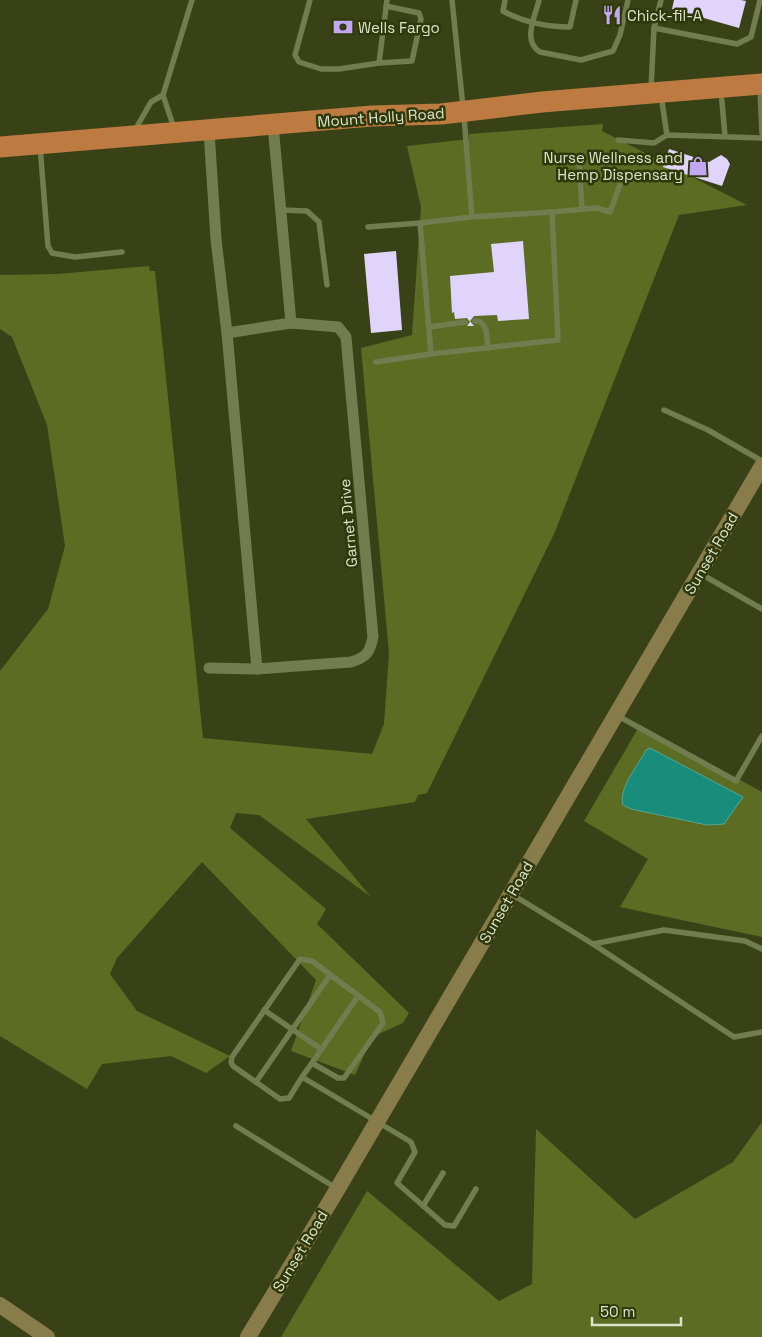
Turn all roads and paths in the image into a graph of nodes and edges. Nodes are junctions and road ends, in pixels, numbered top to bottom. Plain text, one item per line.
1 (192, 0) edge
2 (310, 0) edge
3 (452, 0) edge
4 (505, 0) edge
5 (539, 0) edge
6 (576, 0) edge
7 (628, 0) edge
8 (661, 0) edge
9 (760, 0) edge
10 (387, 3) edge
11 (534, 22) junction
12 (654, 28) junction
13 (379, 63) junction
14 (761, 84) edge
15 (720, 87) junction
16 (656, 91) junction
17 (163, 95) junction
18 (464, 110) junction
19 (761, 116) edge
20 (273, 125) junction
21 (208, 131) junction
22 (175, 133) junction
23 (762, 133) edge
24 (132, 135) junction
25 (667, 136) junction
26 (725, 136) junction
27 (762, 138) edge
28 (618, 140) dead end
29 (40, 144) junction
30 (0, 147) edge
31 (579, 160) dead end
32 (620, 185) dead end
33 (582, 209) junction
34 (281, 210) junction
35 (552, 212) junction
36 (472, 217) junction
37 (420, 223) junction
38 (368, 227) dead end
39 (122, 252) dead end
40 (327, 285) dead end
41 (475, 321) dead end
42 (465, 322) dead end
43 (290, 323) junction
44 (429, 327) junction
45 (227, 333) junction
46 (488, 348) junction
47 (432, 354) junction
48 (376, 362) dead end
49 (664, 410) dead end
50 (762, 461) edge
51 (762, 466) edge
52 (700, 573) junction
53 (762, 609) edge
54 (209, 668) dead end
55 (257, 669) junction
56 (616, 715) junction
57 (762, 736) edge
58 (511, 894) junction
59 (593, 944) junction
60 (762, 949) edge
61 (330, 975) junction
62 (358, 996) junction
63 (264, 1010) junction
64 (292, 1029) junction
65 (762, 1032) edge
66 (321, 1049) junction
67 (312, 1063) junction
68 (302, 1077) junction
69 (256, 1082) junction
70 (377, 1122) junction
71 (236, 1126) dead end
72 (443, 1173) dead end
73 (338, 1189) junction
74 (476, 1189) dead end
75 (423, 1206) junction
76 (0, 1305) edge
77 (47, 1337) edge
78 (248, 1337) edge

1 - 17 lane
2 - 13 lane
3 - 18 lane
4 - 11 lane
5 - 11 lane
6 - 11 lane
7 - 11 lane
8 - 12 lane
9 - 12 lane
10 - 13 lane
10 - 13 lane
12 - 16 lane
14 - 15 highway, Mount Holly Road
14 - 19 lane
15 - 16 highway, Mount Holly Road
15 - 26 lane
16 - 18 highway, Mount Holly Road
16 - 25 lane
17 - 22 lane
17 - 24 lane
18 - 20 highway, Mount Holly Road
18 - 36 lane
19 - 23 lane
20 - 21 highway, Mount Holly Road
20 - 34 street
21 - 22 highway, Mount Holly Road
21 - 45 street
22 - 24 highway, Mount Holly Road
24 - 29 highway, Mount Holly Road
25 - 26 lane
25 - 28 lane
26 - 27 lane
29 - 30 highway, Mount Holly Road
29 - 39 lane
31 - 33 lane
32 - 33 lane
33 - 35 lane
34 - 40 lane
34 - 43 street
35 - 36 lane
35 - 46 lane
36 - 37 lane
37 - 38 lane
37 - 44 lane
41 - 46 lane
42 - 44 lane
43 - 45 street, Garnet Drive
43 - 55 street, Garnet Drive
44 - 47 lane
45 - 55 street
46 - 47 lane
47 - 48 lane
49 - 50 lane
51 - 52 street, Sunset Road
52 - 53 lane
52 - 56 street, Sunset Road
54 - 55 street, Garnet Drive
56 - 57 lane
56 - 58 street, Sunset Road
58 - 59 lane
58 - 70 street, Sunset Road
59 - 60 lane
59 - 65 lane
61 - 62 lane
61 - 63 lane
61 - 64 lane
62 - 66 lane
62 - 67 lane
63 - 64 lane
63 - 69 lane
64 - 66 lane
64 - 69 lane
66 - 67 lane
67 - 68 lane
68 - 69 lane
68 - 70 lane
70 - 73 street, Sunset Road
70 - 75 lane
71 - 73 lane
72 - 75 lane
73 - 78 street, Sunset Road
74 - 75 lane
76 - 77 street

